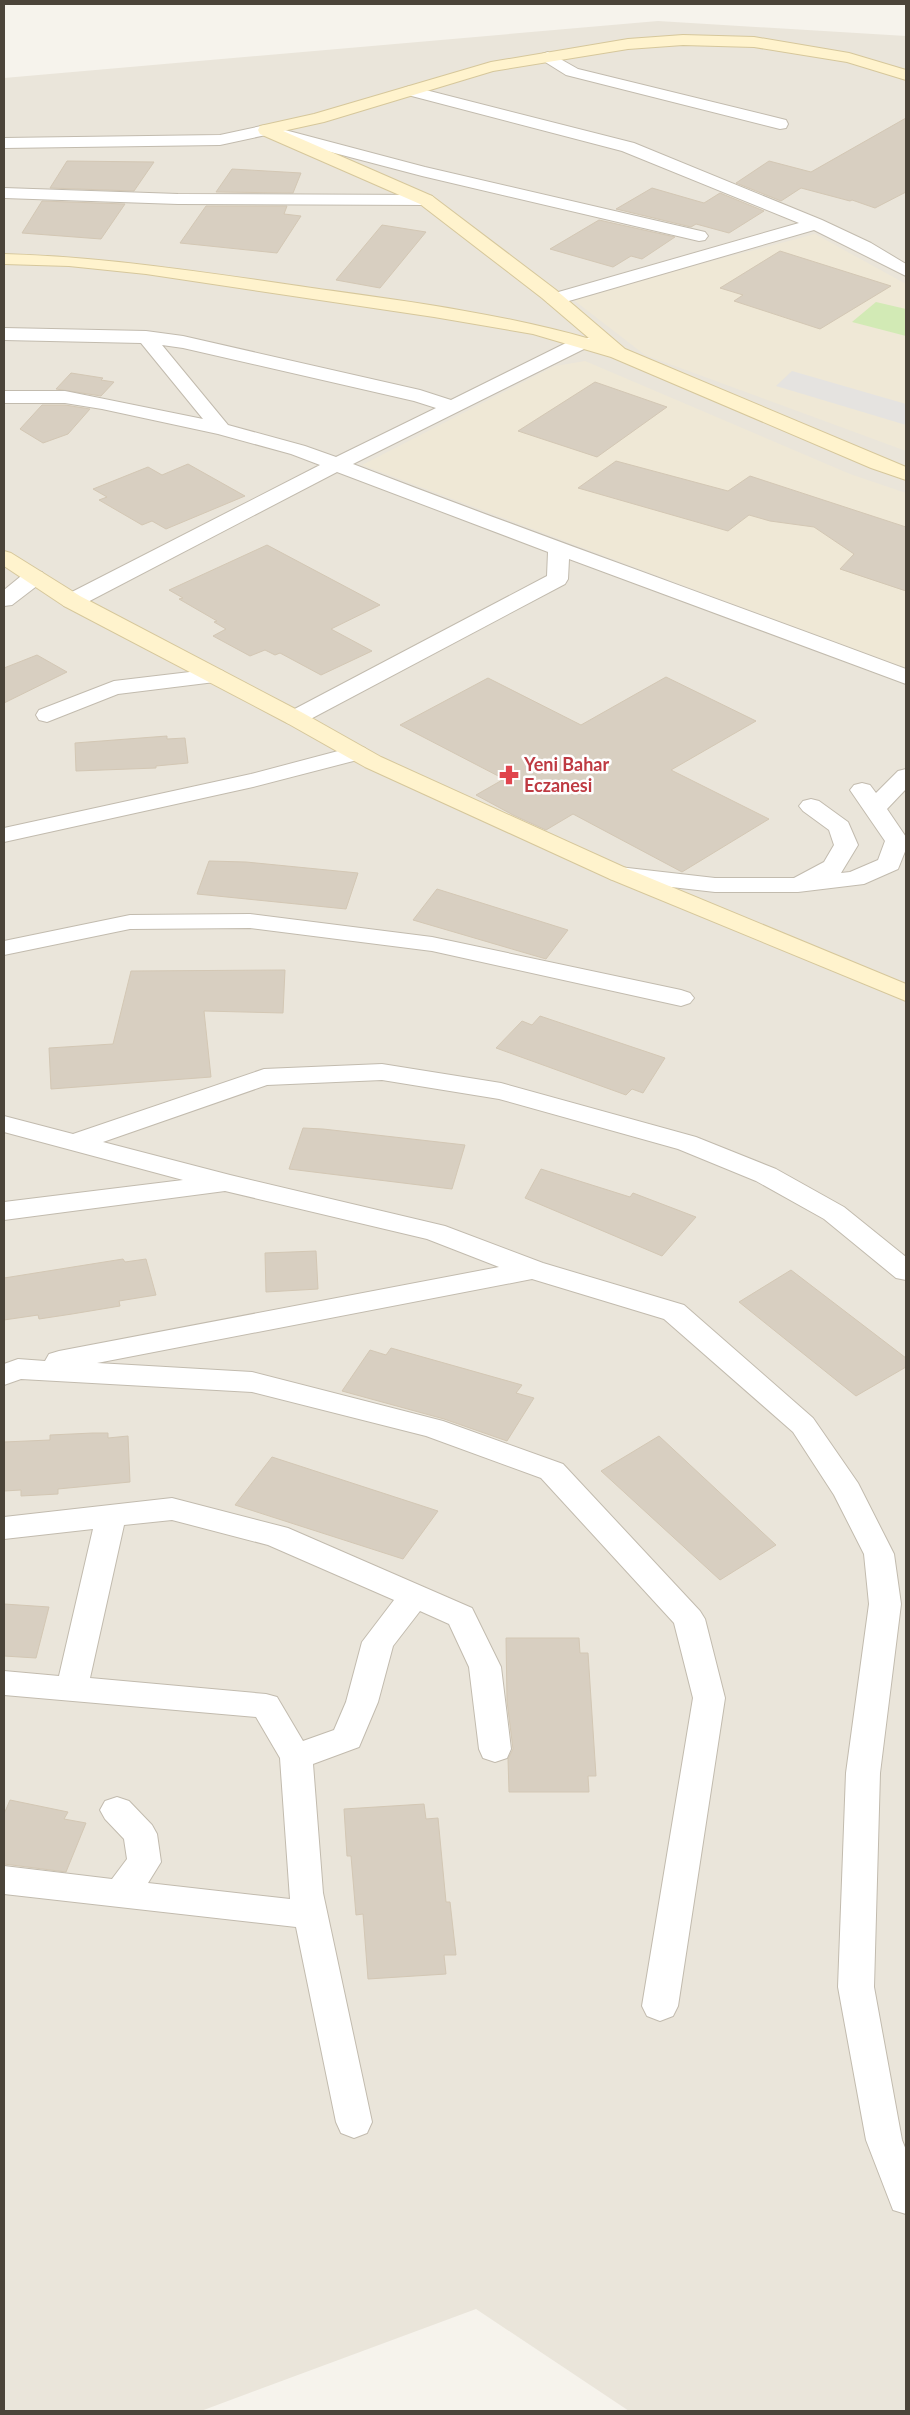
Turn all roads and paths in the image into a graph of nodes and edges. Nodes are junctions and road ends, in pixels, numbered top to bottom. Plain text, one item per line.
1 (548, 57) junction
2 (906, 75) edge
3 (410, 91) junction
4 (780, 124) dead end
5 (266, 130) junction
6 (4, 143) edge
7 (4, 193) edge
8 (426, 200) junction
9 (816, 224) junction
10 (700, 236) dead end
11 (4, 259) edge
12 (906, 271) edge
13 (555, 299) junction
14 (4, 334) edge
15 (146, 337) junction
16 (583, 342) junction
17 (618, 353) junction
18 (4, 397) edge
19 (453, 407) junction
20 (221, 429) junction
21 (336, 465) junction
22 (906, 474) edge
23 (559, 549) junction
24 (4, 557) edge
25 (34, 576) junction
26 (4, 600) edge
27 (72, 601) junction
28 (214, 676) junction
29 (906, 677) edge
30 (47, 715) dead end
31 (295, 718) junction
32 (357, 753) junction
33 (906, 776) edge
34 (811, 806) dead end
35 (4, 835) edge
36 (619, 874) junction
37 (798, 885) junction
38 (4, 948) edge
39 (906, 993) edge
40 (681, 998) dead end
41 (4, 1124) edge
42 (76, 1142) junction
43 (230, 1184) junction
44 (4, 1211) edge
45 (533, 1270) junction
46 (906, 1271) edge
47 (9, 1371) edge
48 (111, 1515) junction
49 (4, 1528) edge
50 (415, 1596) junction
51 (4, 1683) edge
52 (72, 1689) junction
53 (495, 1749) dead end
54 (296, 1757) junction
55 (117, 1810) dead end
56 (4, 1880) edge
57 (120, 1893) junction
58 (311, 1915) junction
59 (660, 2006) dead end
60 (354, 2122) dead end
61 (906, 2198) edge

1 - 2 street
1 - 3 street
1 - 4 street
3 - 5 street
3 - 9 street
5 - 6 street
5 - 8 street
5 - 10 street
7 - 8 street
8 - 13 street
9 - 12 street
9 - 13 street
11 - 16 street
13 - 17 street
14 - 15 street
15 - 19 street
15 - 20 street
16 - 17 street
16 - 19 street
17 - 22 street
18 - 20 street
19 - 21 street
20 - 21 street
21 - 23 street
21 - 27 street
23 - 29 street
23 - 31 street
24 - 25 street
25 - 26 street
25 - 27 street
27 - 28 street
28 - 30 street
28 - 31 street
31 - 32 street
32 - 35 street
32 - 36 street
33 - 37 street
34 - 37 street
36 - 37 street
36 - 39 street
38 - 40 street
41 - 42 street
42 - 43 street
42 - 46 street
43 - 44 street
43 - 45 street
45 - 47 street
45 - 61 street
47 - 59 street
48 - 49 street
48 - 50 street
48 - 52 street
50 - 53 street
50 - 54 street
51 - 52 street
52 - 54 street
54 - 58 street
55 - 57 street
56 - 57 street
57 - 58 street
58 - 60 street

